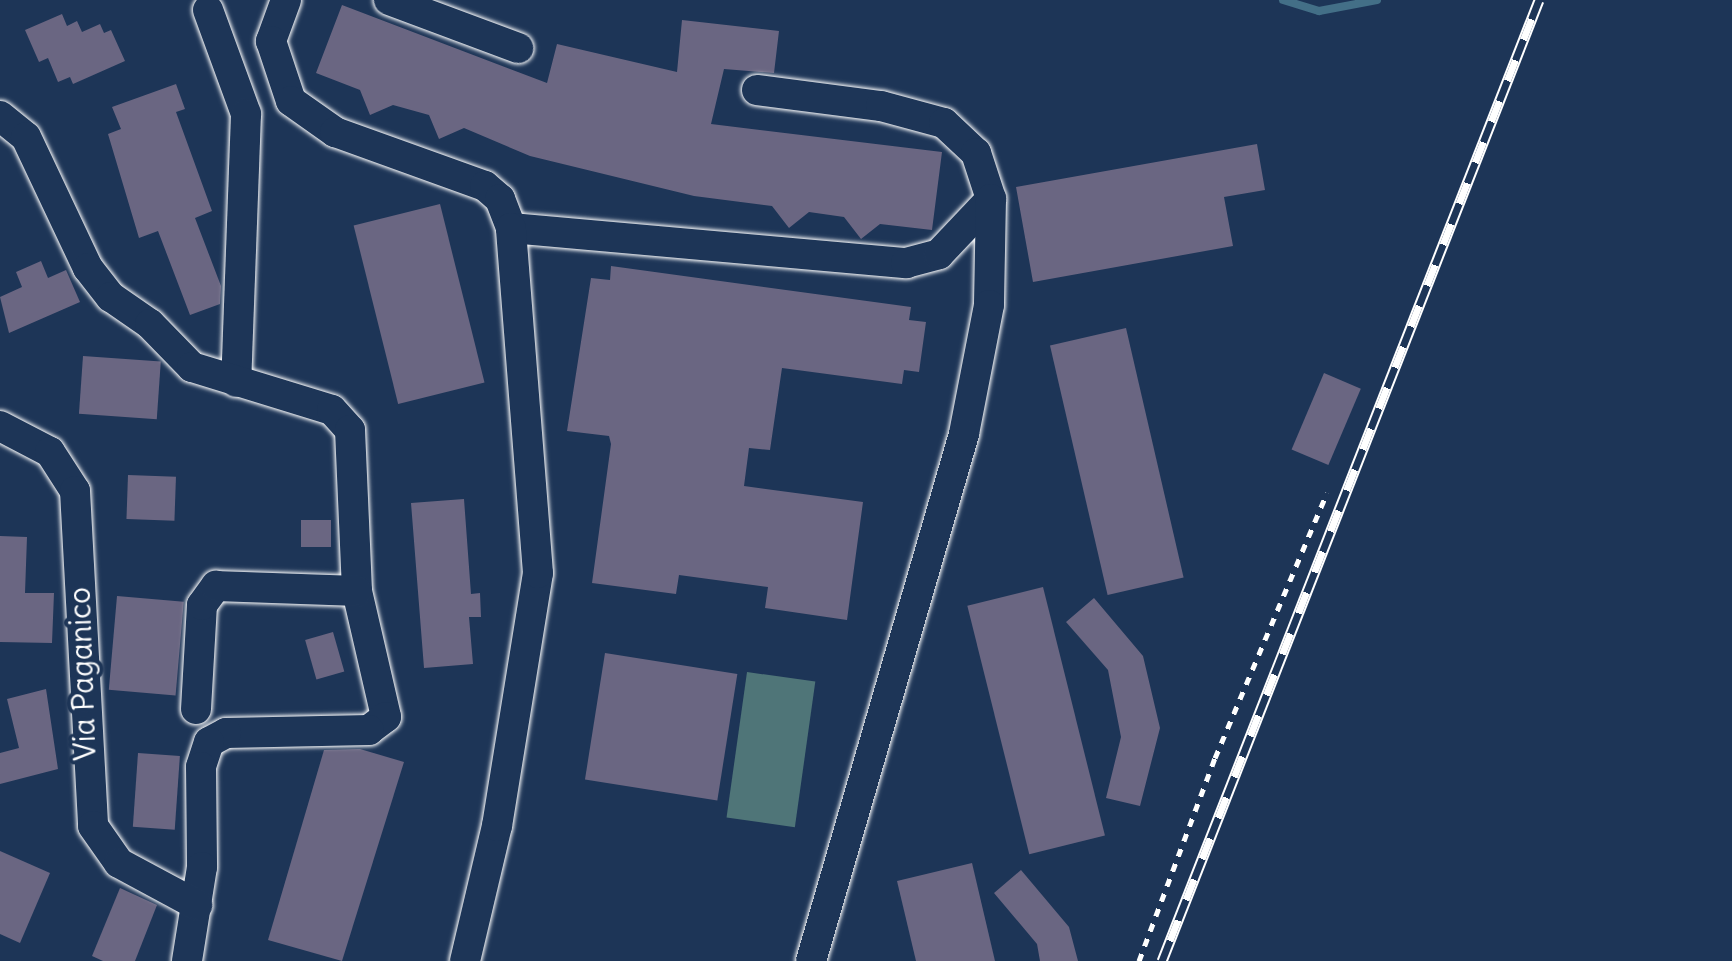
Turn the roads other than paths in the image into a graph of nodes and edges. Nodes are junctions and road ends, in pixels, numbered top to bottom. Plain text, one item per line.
1 (286, 0) edge
2 (389, 0) edge
3 (208, 10) dead end
4 (518, 48) dead end
5 (757, 90) dead end
6 (0, 116) edge
7 (991, 199) junction
8 (510, 228) junction
9 (236, 382) junction
10 (0, 426) edge
11 (357, 591) junction
12 (196, 709) dead end
13 (197, 905) junction
14 (187, 961) edge
15 (465, 961) edge
16 (811, 961) edge

1 - 8 street
2 - 4 street
3 - 9 street
5 - 7 street
6 - 9 street
7 - 8 street
7 - 16 street
8 - 15 street
9 - 11 street
10 - 13 street, Via Paganico
11 - 12 street
11 - 13 street
13 - 14 street

